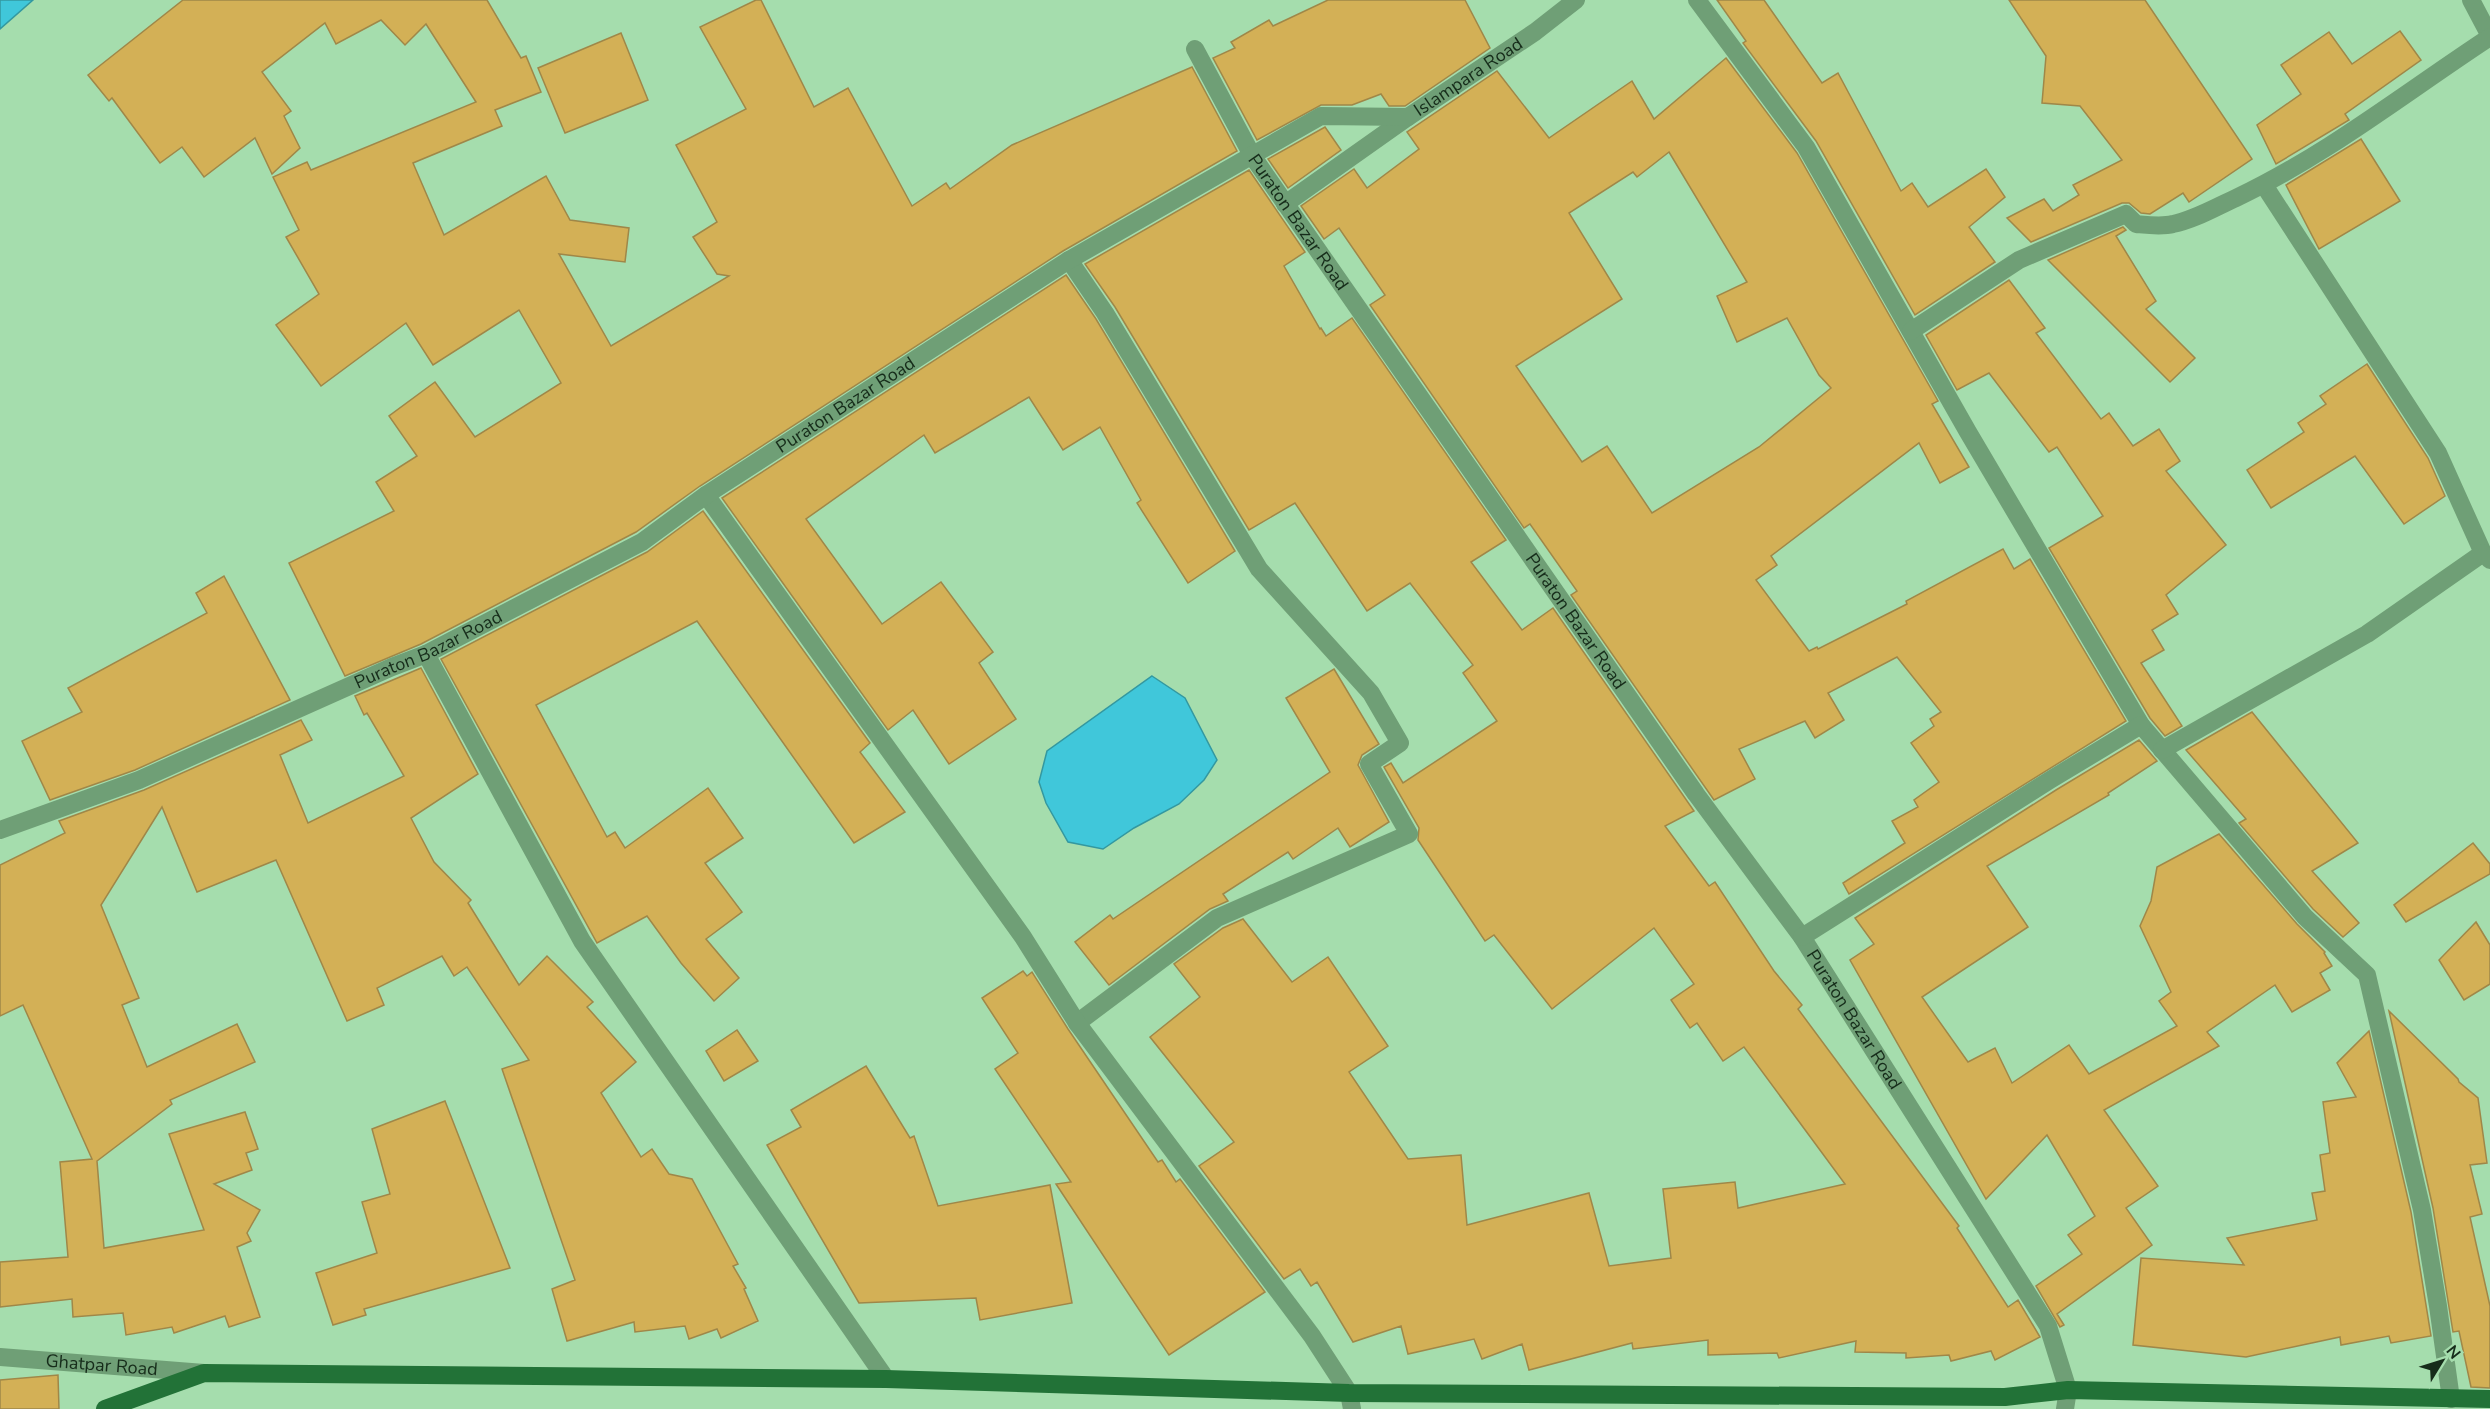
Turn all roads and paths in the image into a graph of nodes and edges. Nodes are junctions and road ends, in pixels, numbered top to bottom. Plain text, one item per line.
1 (1576, 0) edge
2 (1697, 0) edge
3 (2471, 0) edge
4 (2490, 36) edge
5 (1195, 49) dead end
6 (1408, 117) junction
7 (1253, 157) junction
8 (2264, 185) junction
9 (1285, 204) junction
10 (1070, 260) junction
11 (1911, 331) junction
12 (706, 495) junction
13 (2487, 556) edge
14 (426, 654) junction
15 (2141, 725) junction
16 (2162, 750) junction
17 (0, 830) edge
18 (1802, 937) junction
19 (1077, 1023) junction
20 (0, 1358) edge
21 (204, 1373) junction
22 (886, 1379) junction
23 (2068, 1390) junction
24 (2451, 1399) junction
25 (2490, 1399) edge
26 (1351, 1401) edge
27 (105, 1409) edge
28 (2065, 1409) edge

1 - 6 street, Islampara Road
2 - 11 street
3 - 4 street
4 - 8 street
5 - 7 street
6 - 7 street, Islampara Road
6 - 9 street
7 - 9 street, Puraton Bazar Road
7 - 10 street, Puraton Bazar Road
8 - 11 street
8 - 13 street
9 - 18 street, Puraton Bazar Road
10 - 12 street, Puraton Bazar Road
10 - 19 street
11 - 15 street
12 - 14 street, Puraton Bazar Road
12 - 19 street
13 - 16 street
14 - 17 street, Puraton Bazar Road
14 - 22 street
15 - 16 street
15 - 18 street
16 - 24 street
18 - 23 street, Puraton Bazar Road
19 - 26 street
20 - 21 street, Ghatpar Road
21 - 22 main road
21 - 27 main road
22 - 26 main road
23 - 24 main road
23 - 26 main road
23 - 28 street
24 - 25 main road

